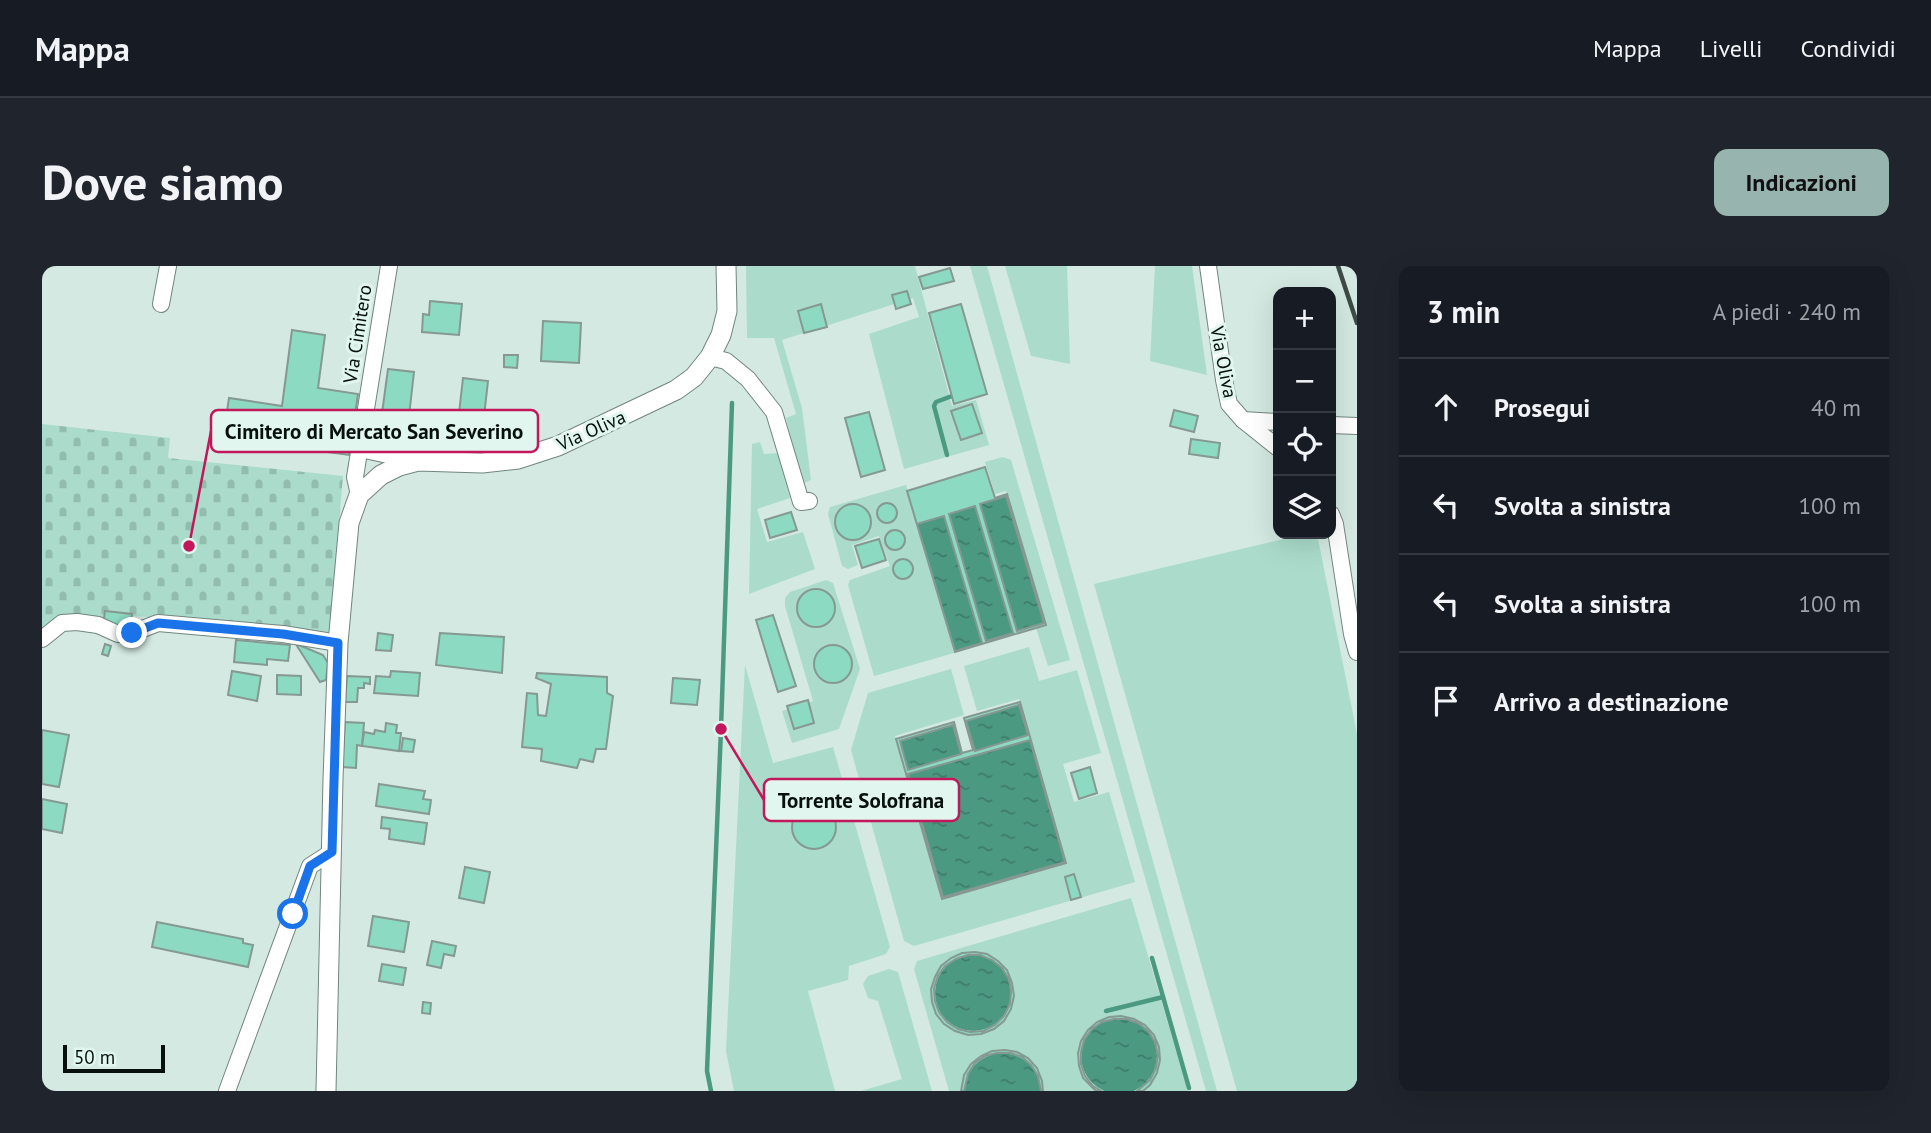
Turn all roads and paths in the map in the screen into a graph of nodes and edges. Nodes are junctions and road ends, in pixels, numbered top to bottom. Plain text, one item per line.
1 (168, 266) edge
2 (389, 266) edge
3 (726, 266) edge
4 (1208, 266) edge
5 (161, 304) dead end
6 (710, 357) junction
7 (1243, 420) junction
8 (1273, 422) edge
9 (1336, 425) edge
10 (1357, 426) edge
11 (1273, 443) edge
12 (360, 449) junction
13 (418, 461) junction
14 (381, 475) junction
15 (359, 495) junction
16 (809, 501) dead end
17 (1336, 530) edge
18 (42, 639) edge
19 (338, 643) junction
20 (1357, 652) edge
21 (332, 852) junction
22 (227, 1091) edge
23 (326, 1091) edge

1 - 5 street
2 - 12 street, Via Cimitero
3 - 6 main road, Via Oliva
4 - 7 street, Via Oliva
6 - 13 main road, Via Oliva
6 - 16 street
7 - 8 street, Via Oliva
7 - 11 street
9 - 10 street
12 - 13 street
12 - 14 street
12 - 15 street, Via Cimitero
13 - 14 main road, Via Oliva
14 - 15 main road, Via Oliva
15 - 19 main road, Via Oliva
17 - 20 street
18 - 19 street
19 - 21 main road, Via Oliva
21 - 22 street
21 - 23 main road, Via Oliva

